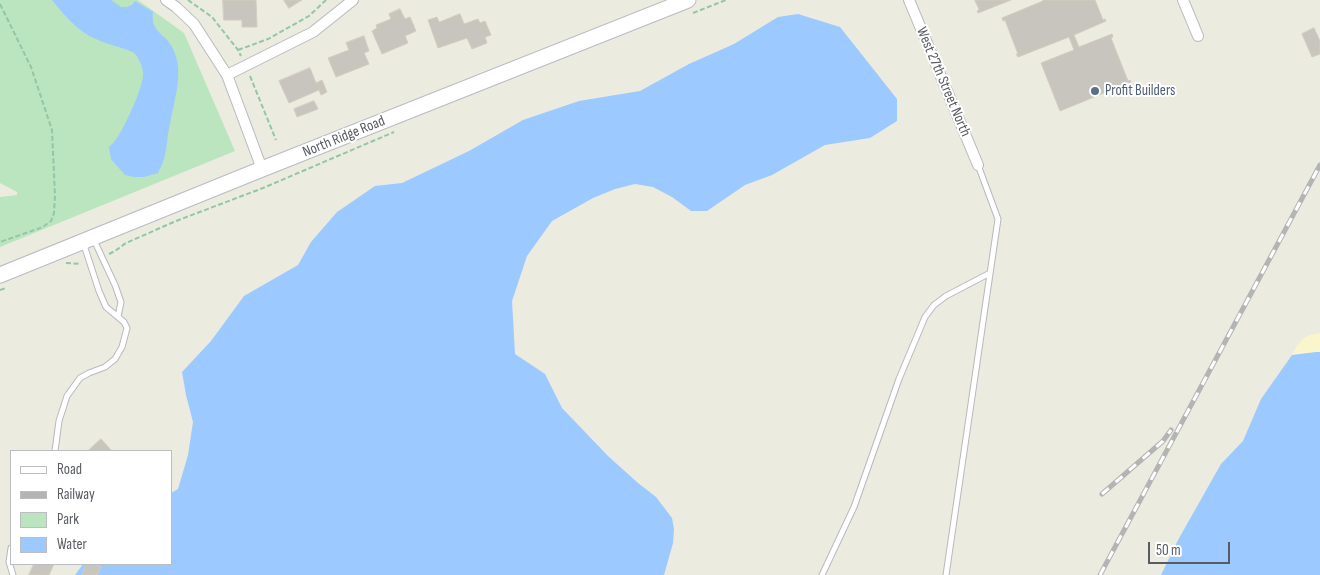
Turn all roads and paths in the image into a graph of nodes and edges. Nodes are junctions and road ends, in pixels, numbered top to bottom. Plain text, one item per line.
1 (166, 0) edge
2 (326, 0) edge
3 (353, 0) edge
4 (726, 0) edge
5 (909, 0) edge
6 (1183, 0) edge
7 (0, 4) edge
8 (689, 7) edge
9 (1198, 36) dead end
10 (238, 50) dead end
11 (227, 75) junction
12 (398, 130) dead end
13 (978, 165) joint
14 (262, 169) junction
15 (88, 240) junction
16 (0, 242) edge
17 (101, 257) junction
18 (89, 261) junction
19 (66, 263) dead end
20 (990, 273) junction
21 (4, 281) edge
22 (0, 290) edge
23 (118, 317) junction
24 (54, 450) edge
25 (822, 575) edge
26 (946, 575) edge

1 - 11 street
2 - 10 path
3 - 11 street
4 - 8 path
5 - 13 street, West 27th Street North
6 - 9 street
7 - 16 path
8 - 14 main road, North Ridge Road
11 - 14 street
12 - 17 path
13 - 20 lane
14 - 15 main road, North Ridge Road
15 - 17 lane
15 - 18 lane
15 - 21 main road, North Ridge Road
17 - 23 lane
18 - 19 path
18 - 23 lane
20 - 25 lane
20 - 26 lane
21 - 22 path
23 - 24 lane

